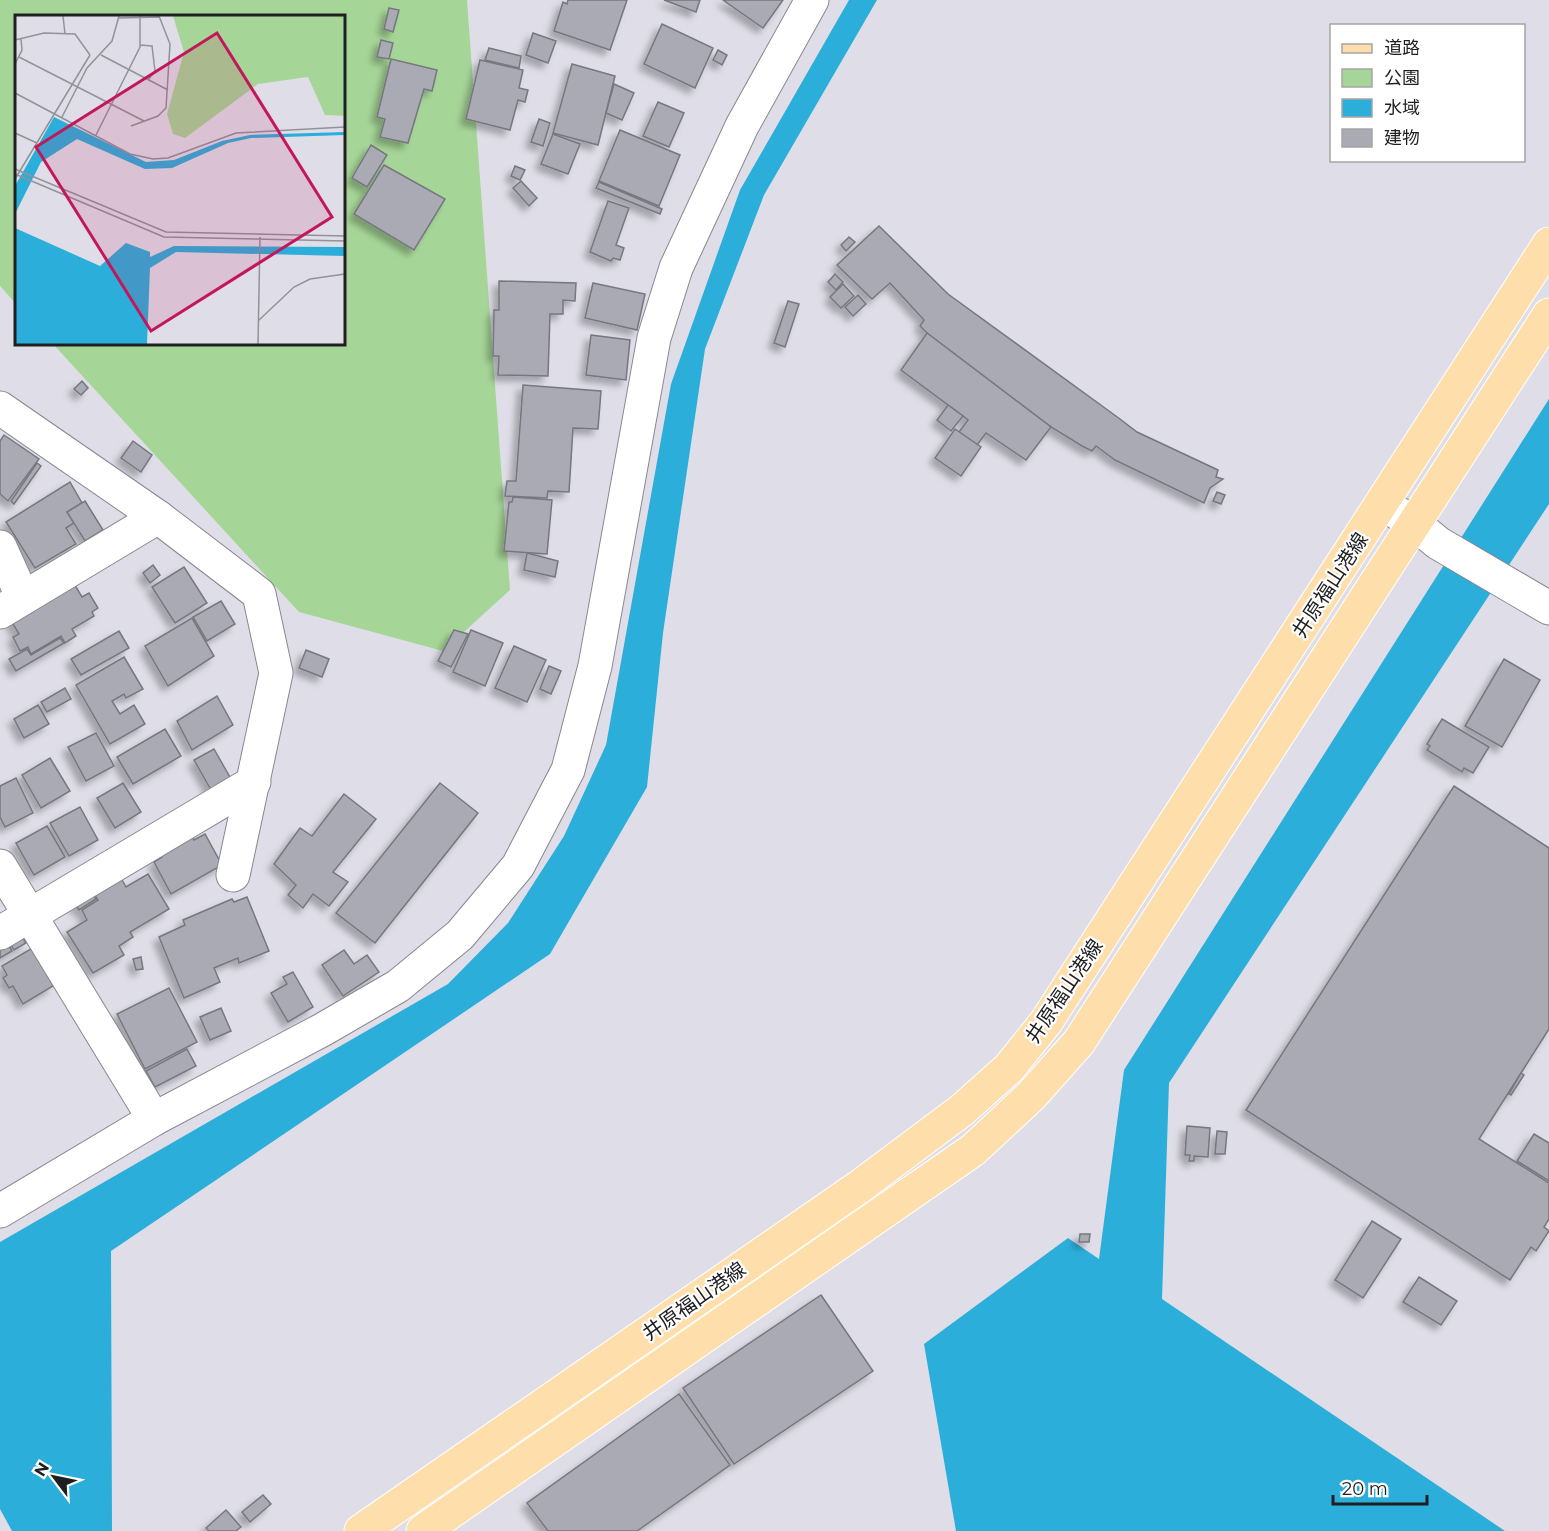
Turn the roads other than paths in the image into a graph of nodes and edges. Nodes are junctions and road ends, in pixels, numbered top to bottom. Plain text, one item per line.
1 (812, 0) edge
2 (1549, 244) edge
3 (1549, 315) edge
4 (0, 408) edge
5 (1382, 503) junction
6 (158, 517) junction
7 (1427, 533) junction
8 (0, 547) edge
9 (11, 605) edge
10 (1547, 607) edge
11 (254, 782) junction
12 (0, 866) edge
13 (233, 875) dead end
14 (30, 916) junction
15 (0, 933) edge
16 (154, 1119) junction
17 (0, 1211) edge
18 (361, 1531) edge
19 (423, 1531) edge

1 - 16 street
2 - 5 main road, 井原福山港線
3 - 7 main road, 井原福山港線
4 - 6 street
5 - 7 street
5 - 18 main road, 井原福山港線
6 - 9 street
6 - 11 street
7 - 10 street
7 - 19 main road, 井原福山港線
8 - 9 street
11 - 13 street
11 - 14 street
12 - 14 street
14 - 15 street
14 - 16 street
16 - 17 street

